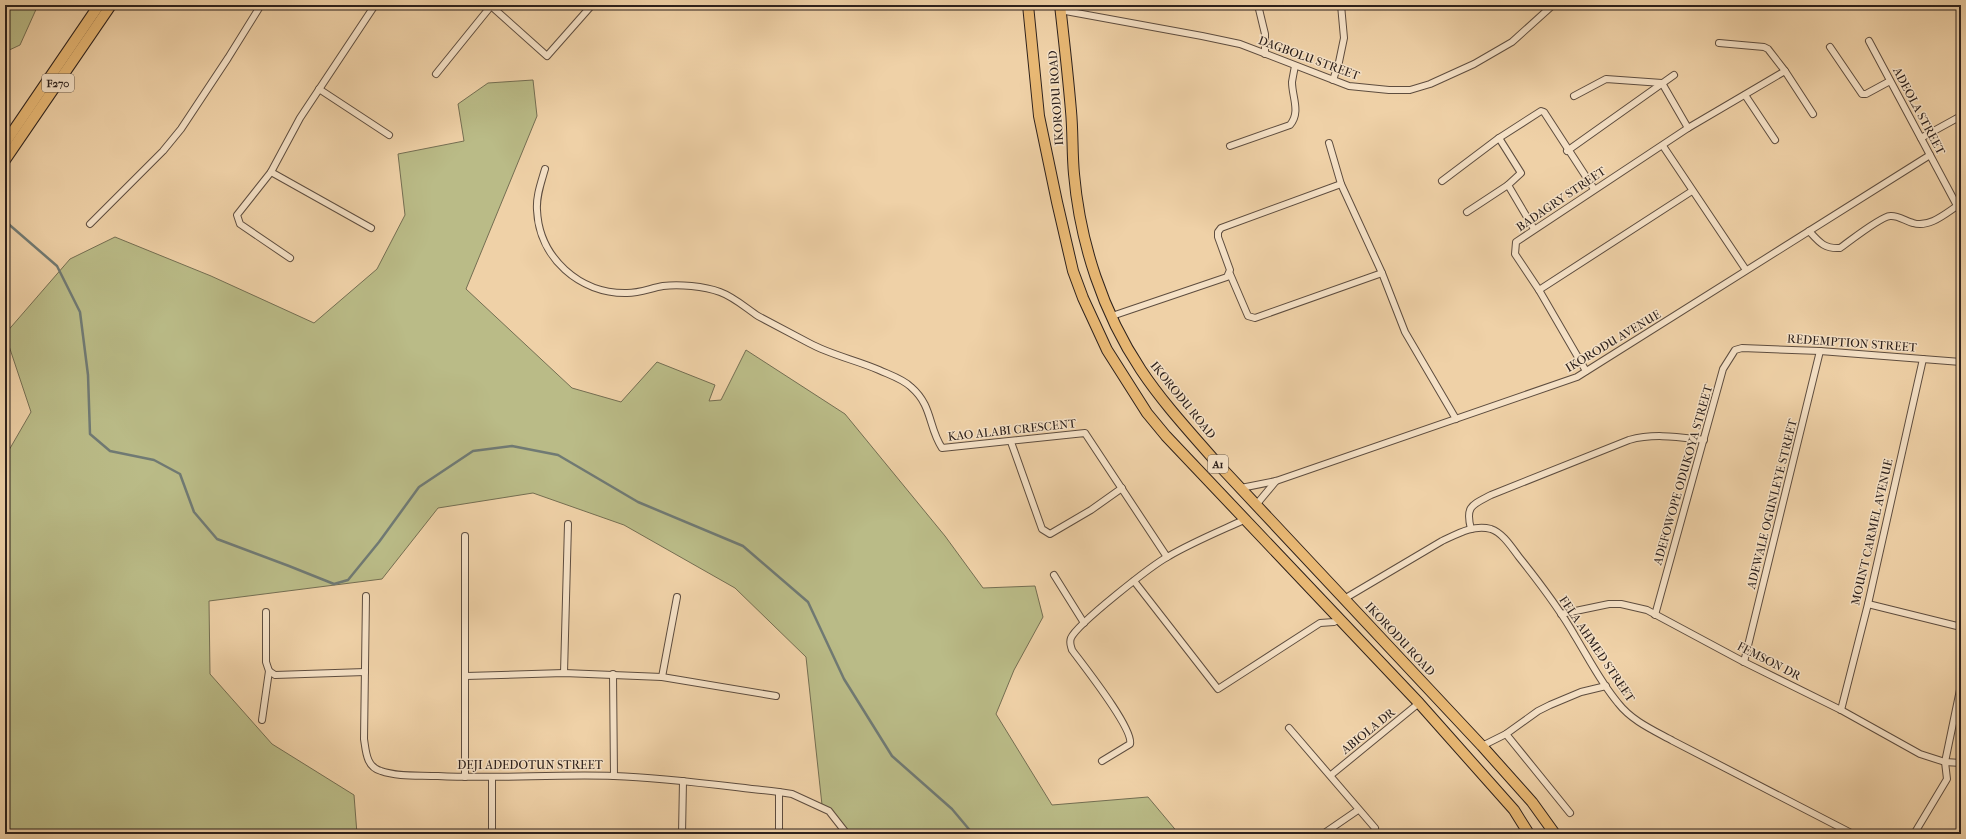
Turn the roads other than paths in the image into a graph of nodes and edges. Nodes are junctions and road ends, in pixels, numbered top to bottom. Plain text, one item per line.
1 (99, 5) edge
2 (111, 5) edge
3 (261, 5) edge
4 (374, 5) edge
5 (490, 5) edge
6 (592, 5) edge
7 (1028, 5) edge
8 (1258, 5) edge
9 (1341, 5) edge
10 (1553, 5) edge
11 (1060, 8) edge
12 (1869, 41) dead end
13 (1719, 44) dead end
14 (1830, 47) dead end
15 (1265, 54) junction
16 (1295, 66) junction
17 (1784, 71) junction
18 (436, 74) dead end
19 (1674, 75) dead end
20 (1333, 80) junction
21 (1890, 81) junction
22 (1662, 83) junction
23 (319, 89) junction
24 (1745, 95) junction
25 (1574, 96) dead end
26 (1813, 114) dead end
27 (1961, 116) edge
28 (1688, 128) junction
29 (389, 134) dead end
30 (1499, 138) junction
31 (1921, 138) junction
32 (1775, 140) dead end
33 (5, 143) edge
34 (1329, 143) dead end
35 (1230, 146) dead end
36 (1663, 146) junction
37 (1567, 151) junction
38 (1930, 155) junction
39 (5, 160) edge
40 (545, 169) dead end
41 (271, 172) junction
42 (1442, 181) dead end
43 (1341, 184) junction
44 (1508, 185) junction
45 (1594, 189) junction
46 (1692, 191) junction
47 (1957, 206) junction
48 (1467, 212) dead end
49 (1961, 212) edge
50 (90, 224) dead end
51 (371, 228) dead end
52 (1534, 229) junction
53 (1809, 231) junction
54 (290, 258) dead end
55 (1746, 270) junction
56 (1382, 272) junction
57 (1230, 274) junction
58 (1540, 290) junction
59 (1112, 316) junction
60 (1742, 348) joint
61 (1820, 351) junction
62 (1923, 359) junction
63 (1961, 362) edge
64 (1586, 371) junction
65 (1456, 419) junction
66 (1704, 440) junction
67 (1011, 442) junction
68 (1276, 481) junction
69 (1122, 488) junction
70 (1241, 488) junction
71 (1256, 505) junction
72 (1246, 519) junction
73 (568, 524) dead end
74 (1471, 529) junction
75 (466, 536) dead end
76 (1167, 557) junction
77 (1054, 575) dead end
78 (1134, 581) junction
79 (366, 596) dead end
80 (677, 597) dead end
81 (1344, 599) junction
82 (1868, 604) junction
83 (266, 612) dead end
84 (1561, 614) junction
85 (1655, 615) junction
86 (1340, 619) junction
87 (1084, 623) junction
88 (1961, 627) edge
89 (1744, 662) junction
90 (269, 671) junction
91 (365, 672) junction
92 (564, 673) junction
93 (613, 674) junction
94 (466, 676) junction
95 (662, 677) junction
96 (1961, 685) edge
97 (1606, 686) junction
98 (776, 696) dead end
99 (1419, 703) junction
100 (1841, 710) junction
101 (262, 720) dead end
102 (1289, 728) dead end
103 (1506, 734) junction
104 (1482, 746) junction
105 (1102, 761) dead end
106 (1945, 762) junction
107 (1961, 763) edge
108 (1331, 775) junction
109 (614, 776) junction
110 (465, 777) junction
111 (492, 777) junction
112 (683, 781) junction
113 (779, 792) junction
114 (1358, 810) junction
115 (1570, 813) dead end
116 (1375, 828) dead end
117 (492, 834) edge
118 (682, 834) edge
119 (779, 834) edge
120 (847, 834) edge
121 (1324, 834) edge
122 (1529, 834) edge
123 (1555, 834) edge
124 (1853, 834) edge
125 (1914, 834) edge

1 - 33 main road, F270
2 - 39 main road, F270
3 - 50 street
4 - 23 street
5 - 6 street
5 - 18 street
7 - 72 main road, IKORODU ROAD / A1
8 - 15 street
9 - 20 street
10 - 20 street, DAGBOLU STREET
11 - 15 street, DAGBOLU STREET
11 - 59 main road, IKORODU ROAD / A1
12 - 21 street, ADEOLA STREET
13 - 17 street
14 - 21 street
15 - 16 street, DAGBOLU STREET
16 - 20 street, DAGBOLU STREET
16 - 35 street
17 - 24 street, BADAGRY STREET
17 - 26 street
19 - 22 street
21 - 31 street, ADEOLA STREET
22 - 25 street
22 - 28 street
22 - 37 street
23 - 29 street
23 - 41 street
24 - 28 street, BADAGRY STREET
24 - 32 street
27 - 31 street
28 - 36 street, BADAGRY STREET
30 - 37 street
30 - 42 street
30 - 44 street
31 - 38 street, ADEOLA STREET
34 - 43 street
36 - 45 street, BADAGRY STREET
36 - 46 street
37 - 45 street
38 - 47 street, ADEOLA STREET
38 - 53 street, IKORODU AVENUE
40 - 67 street, KAO ALABI CRESCENT
41 - 51 street
41 - 54 street
43 - 56 street
43 - 57 street
44 - 48 street
44 - 52 street
45 - 52 street, BADAGRY STREET
46 - 55 street
46 - 58 street
47 - 49 street, ADEOLA STREET
47 - 53 street
52 - 58 street, BADAGRY STREET
53 - 55 street, IKORODU AVENUE
55 - 64 street, IKORODU AVENUE
56 - 57 street
56 - 65 street
57 - 59 street
58 - 64 street, BADAGRY STREET
59 - 70 main road, IKORODU ROAD / A1
60 - 61 street, REDEMPTION STREET
60 - 66 street, ADEFOWOPE ODUKOYA STREET
61 - 62 street, REDEMPTION STREET
61 - 89 street, ADEWALE OGUNLEYE STREET
62 - 63 street, REDEMPTION STREET
62 - 82 street, MOUNT CARMEL AVENUE
64 - 65 street, IKORODU AVENUE
65 - 68 street, IKORODU AVENUE
66 - 74 street
66 - 85 street, ADEFOWOPE ODUKOYA STREET
67 - 69 street, KAO ALABI CRESCENT
67 - 69 street
68 - 70 street, IKORODU AVENUE
68 - 71 street
69 - 76 street, KAO ALABI CRESCENT
70 - 71 main road, IKORODU ROAD / A1
71 - 81 main road, IKORODU ROAD / A1
72 - 76 street
72 - 86 main road, IKORODU ROAD / A1
73 - 92 street
74 - 81 street, FELA AHMED STREET
74 - 84 street, FELA AHMED STREET
75 - 94 street
76 - 78 street
77 - 87 street
78 - 86 street
78 - 87 street
79 - 91 street, DEJI ADEDOTUN STREET
80 - 95 street
81 - 104 main road, IKORODU ROAD / A1
82 - 88 street
82 - 100 street, MOUNT CARMEL AVENUE
83 - 90 street
84 - 85 street, FEMSON DR
84 - 97 street, FELA AHMED STREET
85 - 89 street, FEMSON DR
86 - 99 main road, IKORODU ROAD / A1
87 - 105 street
89 - 100 street, FEMSON DR
90 - 91 street
90 - 101 street
91 - 110 street, DEJI ADEDOTUN STREET
92 - 93 street
92 - 94 street
93 - 95 street
93 - 109 street
94 - 110 street
95 - 98 street
96 - 106 street
97 - 103 street
97 - 124 street, FELA AHMED STREET
99 - 108 street, ABIOLA DR
99 - 122 main road, IKORODU ROAD / A1
100 - 106 street, FEMSON DR
102 - 108 street
103 - 104 street
103 - 115 street
104 - 123 main road, IKORODU ROAD / A1
106 - 107 street, FEMSON DR
106 - 125 street
108 - 114 street
109 - 111 street, DEJI ADEDOTUN STREET
109 - 112 street, DEJI ADEDOTUN STREET
110 - 111 street, DEJI ADEDOTUN STREET
111 - 117 street
112 - 113 street, DEJI ADEDOTUN STREET
112 - 118 street
113 - 119 street
113 - 120 street, DEJI ADEDOTUN STREET
114 - 116 street
114 - 121 street

